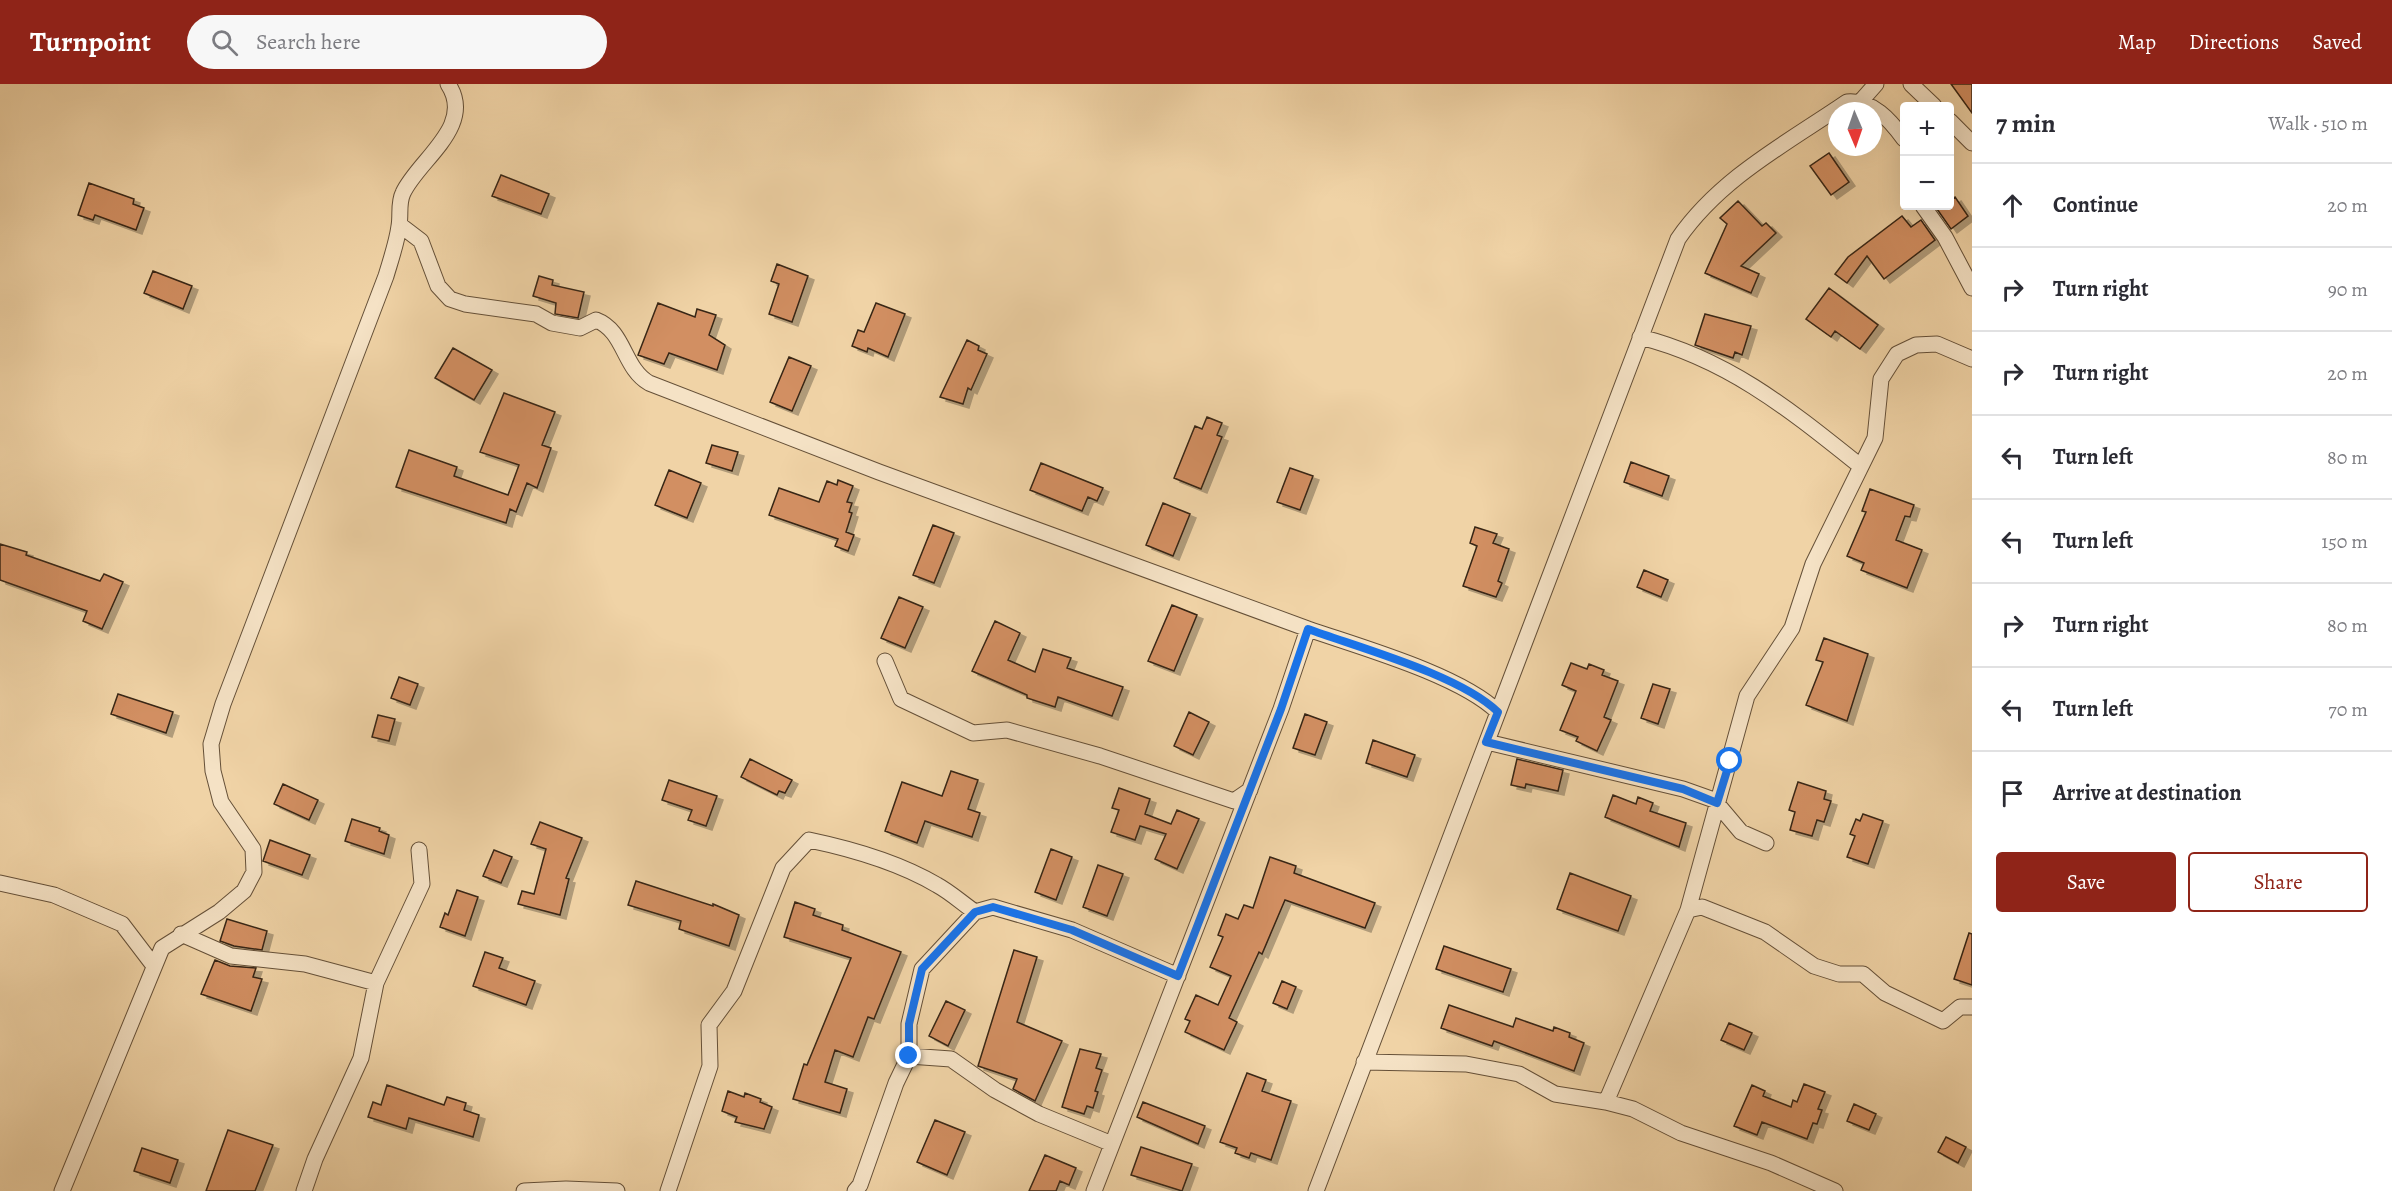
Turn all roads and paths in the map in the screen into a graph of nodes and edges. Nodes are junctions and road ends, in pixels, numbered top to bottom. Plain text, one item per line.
1 (448, 84) edge
2 (1876, 84) edge
3 (1911, 84) edge
4 (1861, 101) junction
5 (1930, 102) edge
6 (1954, 125) edge
7 (1900, 133) edge
8 (1972, 143) edge
9 (1926, 210) edge
10 (400, 225) junction
11 (1972, 288) edge
12 (1640, 336) junction
13 (1972, 359) edge
14 (1859, 465) junction
15 (1308, 629) junction
16 (885, 661) dead end
17 (1498, 712) junction
18 (1486, 742) junction
19 (1250, 790) junction
20 (1717, 803) junction
21 (1766, 843) dead end
22 (418, 850) dead end
23 (0, 883) edge
24 (1688, 910) junction
25 (975, 912) junction
26 (181, 934) junction
27 (154, 966) junction
28 (1178, 976) junction
29 (376, 982) junction
30 (1972, 1008) edge
31 (909, 1056) junction
32 (1364, 1062) junction
33 (1606, 1102) junction
34 (1112, 1144) junction
35 (62, 1191) edge
36 (304, 1191) edge
37 (524, 1191) edge
38 (617, 1191) edge
39 (668, 1191) edge
40 (855, 1191) edge
41 (1094, 1191) edge
42 (1316, 1191) edge
43 (1835, 1191) edge

1 - 10 street
2 - 4 street
3 - 5 street
4 - 7 street
4 - 12 street
6 - 8 street
9 - 11 street
10 - 15 street
10 - 26 street
12 - 14 street
12 - 17 street
13 - 14 street
14 - 20 street
15 - 17 street
15 - 19 street
16 - 19 street
17 - 18 street
18 - 20 street
18 - 32 street
19 - 28 street
20 - 21 street
20 - 24 street
22 - 29 street
23 - 27 street
24 - 30 street
24 - 33 street
25 - 28 street
25 - 31 street
25 - 39 street
26 - 27 street
26 - 29 street
27 - 35 street
28 - 34 street
29 - 36 street
31 - 34 street
31 - 40 street
32 - 33 street
32 - 42 street
33 - 43 street
34 - 41 street
37 - 38 street

